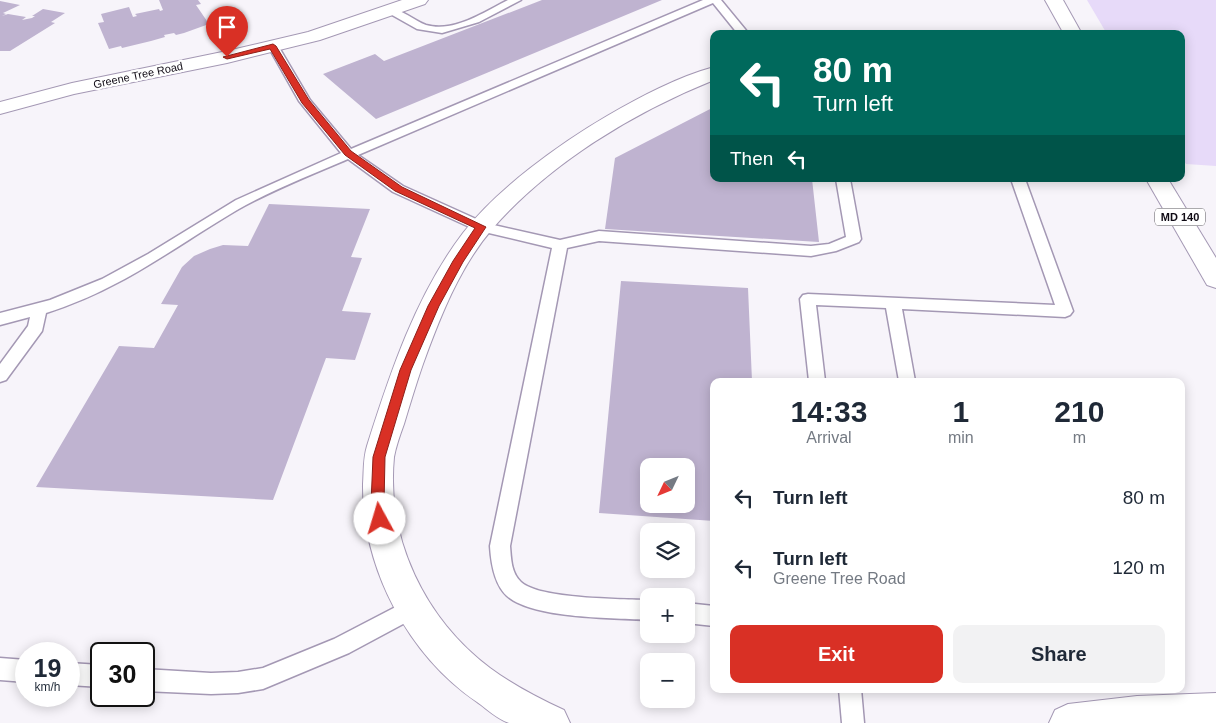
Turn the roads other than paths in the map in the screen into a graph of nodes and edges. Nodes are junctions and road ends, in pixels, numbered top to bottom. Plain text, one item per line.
1 (419, 0) edge
2 (516, 0) edge
3 (712, 0) edge
4 (716, 0) edge
5 (1054, 0) edge
6 (390, 11) junction
7 (741, 30) edge
8 (1071, 30) edge
9 (273, 46) junction
10 (710, 75) edge
11 (0, 108) edge
12 (348, 153) junction
13 (844, 182) edge
14 (1019, 182) edge
15 (1159, 182) edge
16 (481, 227) junction
17 (560, 245) junction
18 (1216, 279) edge
19 (893, 303) junction
20 (39, 311) junction
21 (0, 319) edge
22 (0, 376) edge
23 (818, 378) edge
24 (906, 378) edge
25 (411, 609) junction
26 (640, 609) edge
27 (695, 614) edge
28 (710, 616) edge
29 (0, 669) edge
30 (15, 670) edge
31 (155, 681) edge
32 (850, 693) edge
33 (1216, 712) edge
34 (551, 723) edge
35 (853, 723) edge
36 (1068, 723) edge

1 - 6 street, Greene Tree Road
2 - 6 lane
3 - 12 lane
4 - 7 lane
5 - 8 street
6 - 9 street, Greene Tree Road
9 - 11 street, Greene Tree Road
9 - 12 lane
10 - 16 street
12 - 16 lane
12 - 20 lane
13 - 17 lane
14 - 19 lane
15 - 18 street, MD 140
16 - 17 lane
16 - 25 street
17 - 26 lane
19 - 23 lane
19 - 24 lane
20 - 21 lane
20 - 22 lane
25 - 31 lane
25 - 34 street
27 - 28 lane
29 - 30 lane
32 - 35 lane
33 - 36 street

